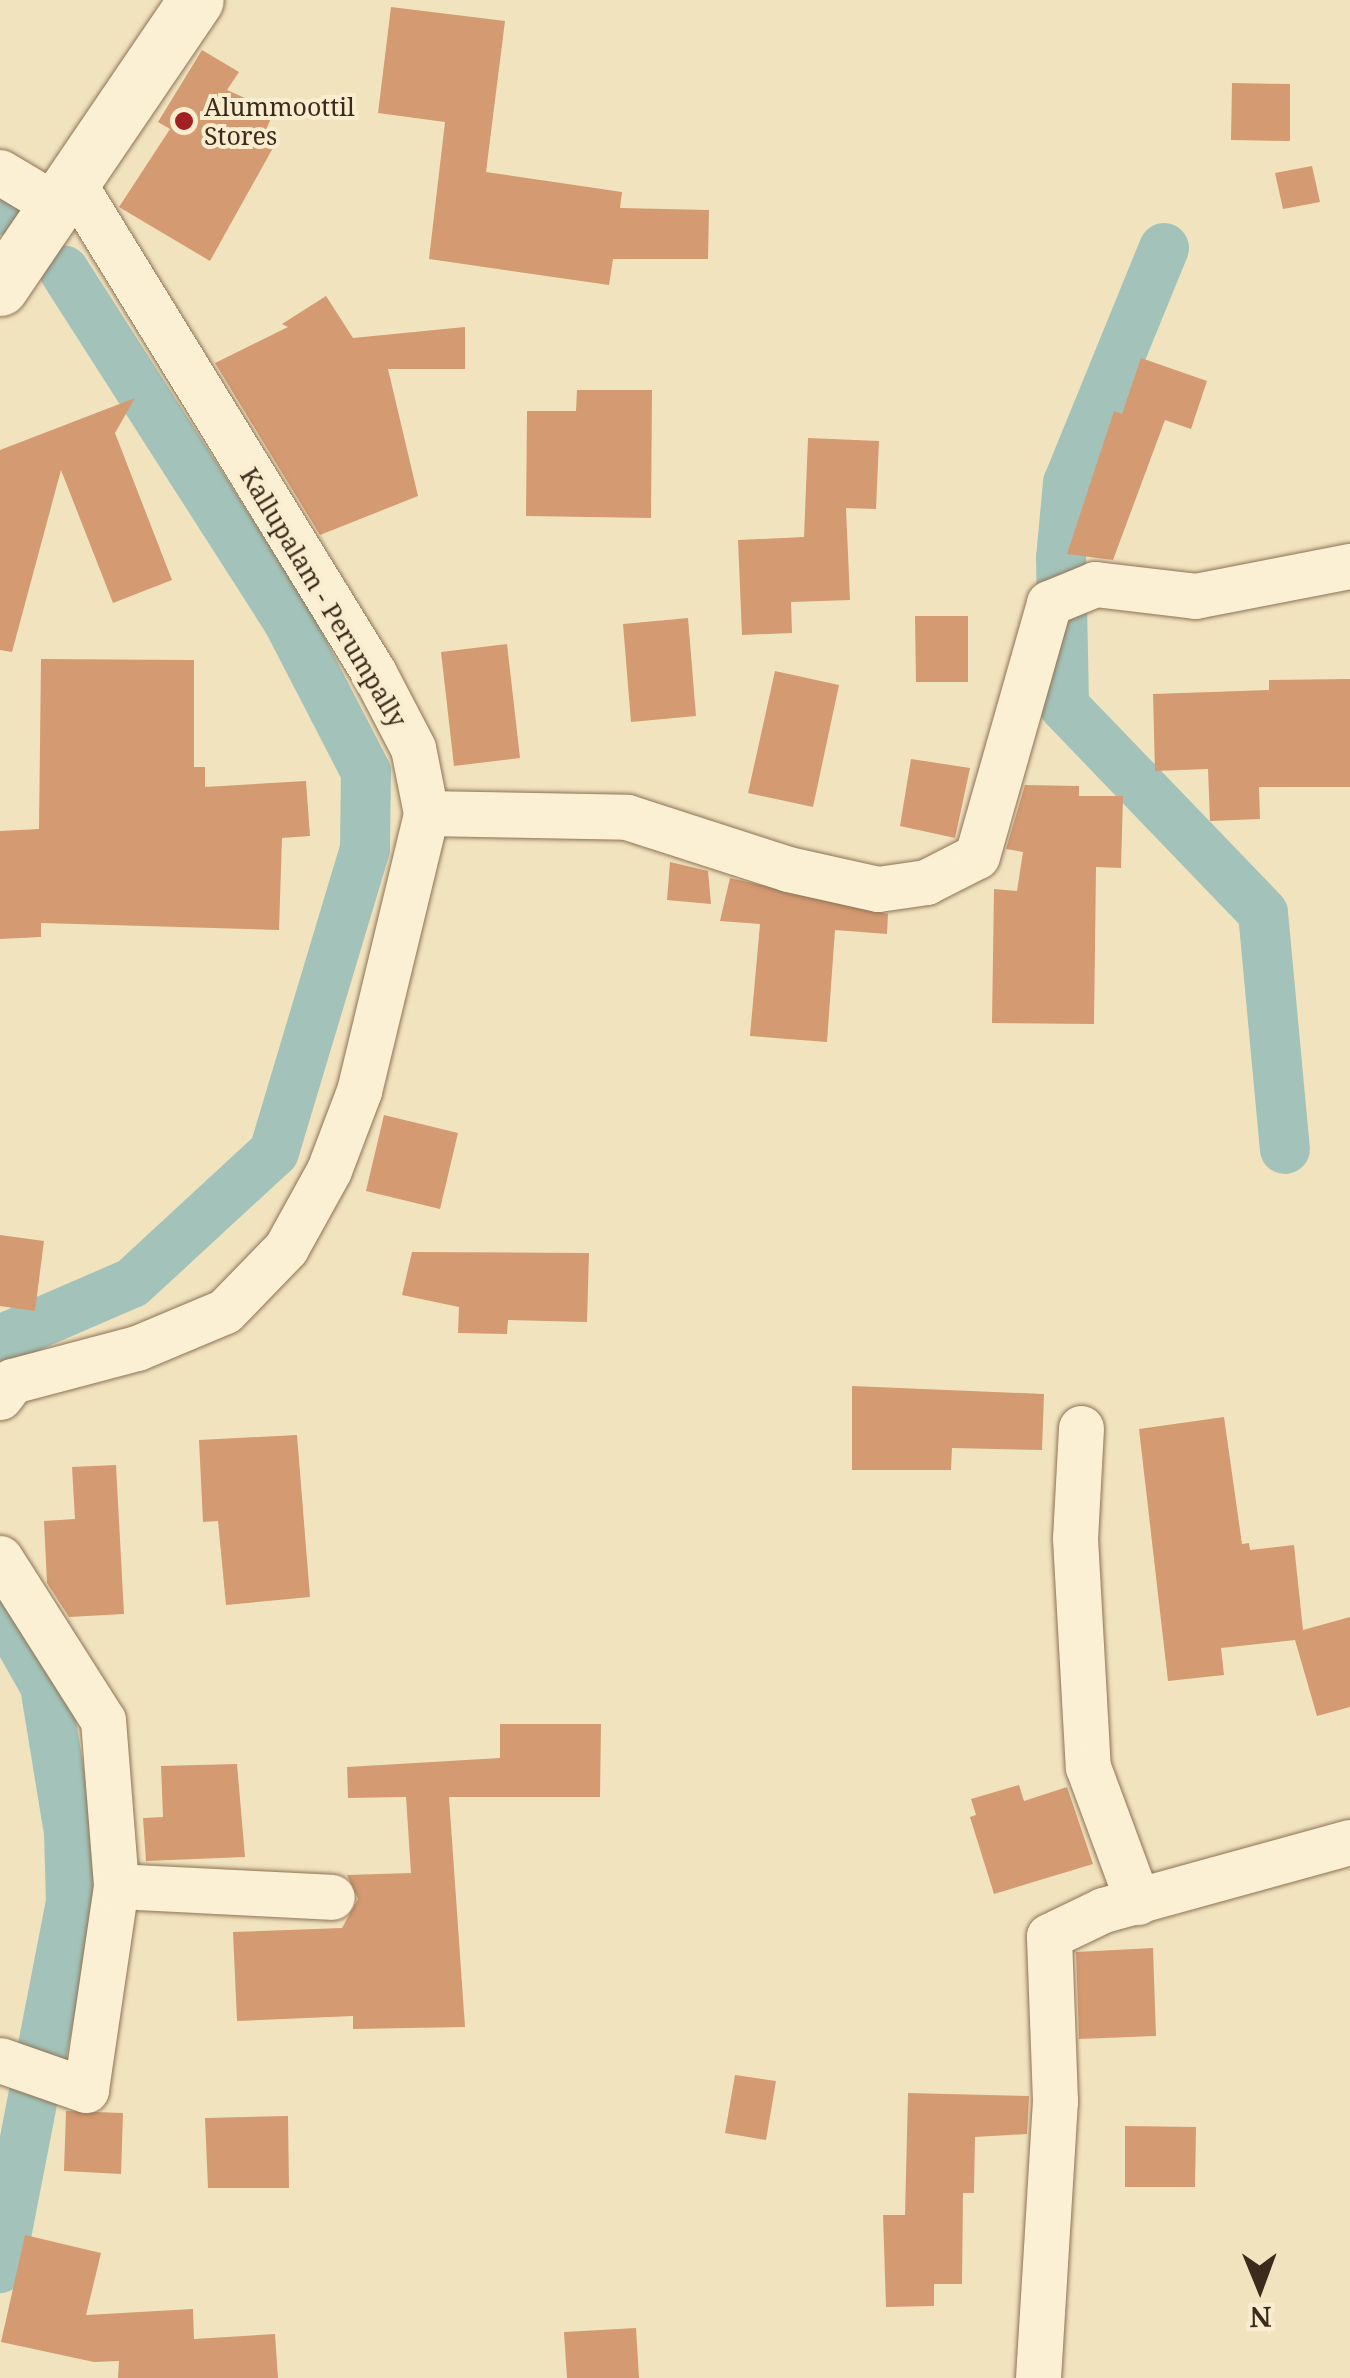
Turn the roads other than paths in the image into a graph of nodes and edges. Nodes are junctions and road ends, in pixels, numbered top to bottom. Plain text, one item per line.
1 (196, 0) edge
2 (0, 172) edge
3 (60, 204) junction
4 (4, 282) edge
5 (1350, 566) edge
6 (426, 813) junction
7 (0, 1397) edge
8 (1081, 1428) dead end
9 (0, 1558) edge
10 (1350, 1842) edge
11 (116, 1886) junction
12 (332, 1897) dead end
13 (1138, 1902) junction
14 (0, 2060) edge
15 (1038, 2378) edge

1 - 3 main road
2 - 3 street
3 - 4 main road
3 - 6 street, Kallupalam - Perumpally
5 - 6 street
6 - 7 street
8 - 13 street
9 - 11 street
10 - 13 street
11 - 12 street
11 - 14 street
13 - 15 street

